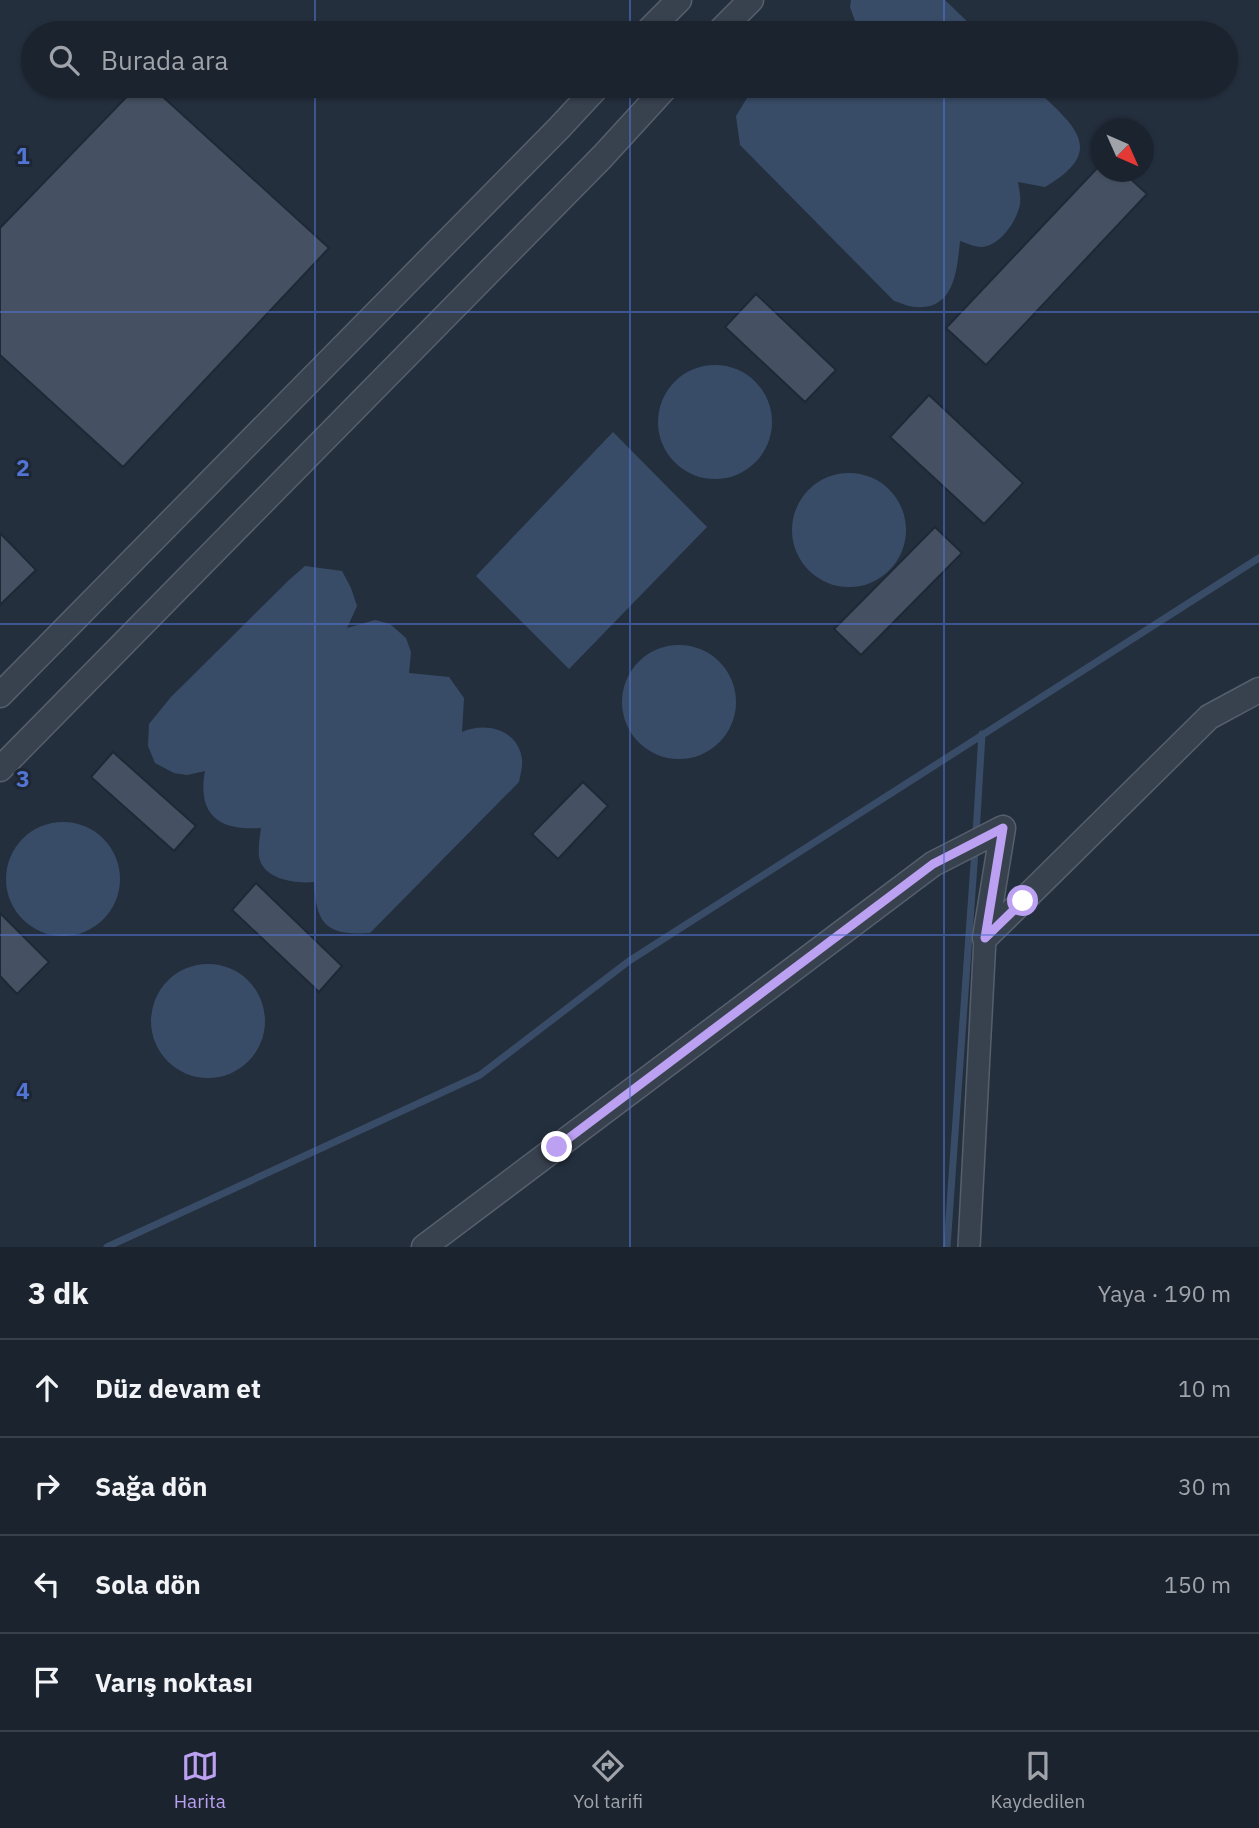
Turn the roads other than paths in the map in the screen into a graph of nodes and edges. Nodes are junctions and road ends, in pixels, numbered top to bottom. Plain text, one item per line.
1 (679, 0) edge
2 (751, 0) edge
3 (658, 21) edge
4 (730, 21) edge
5 (587, 98) edge
6 (656, 98) edge
7 (1259, 690) edge
8 (0, 695) edge
9 (0, 769) edge
10 (985, 938) junction
11 (425, 1247) edge
12 (969, 1247) edge

1 - 3 street
2 - 4 street
5 - 8 street
6 - 9 street
7 - 10 street
10 - 11 street
10 - 12 street

